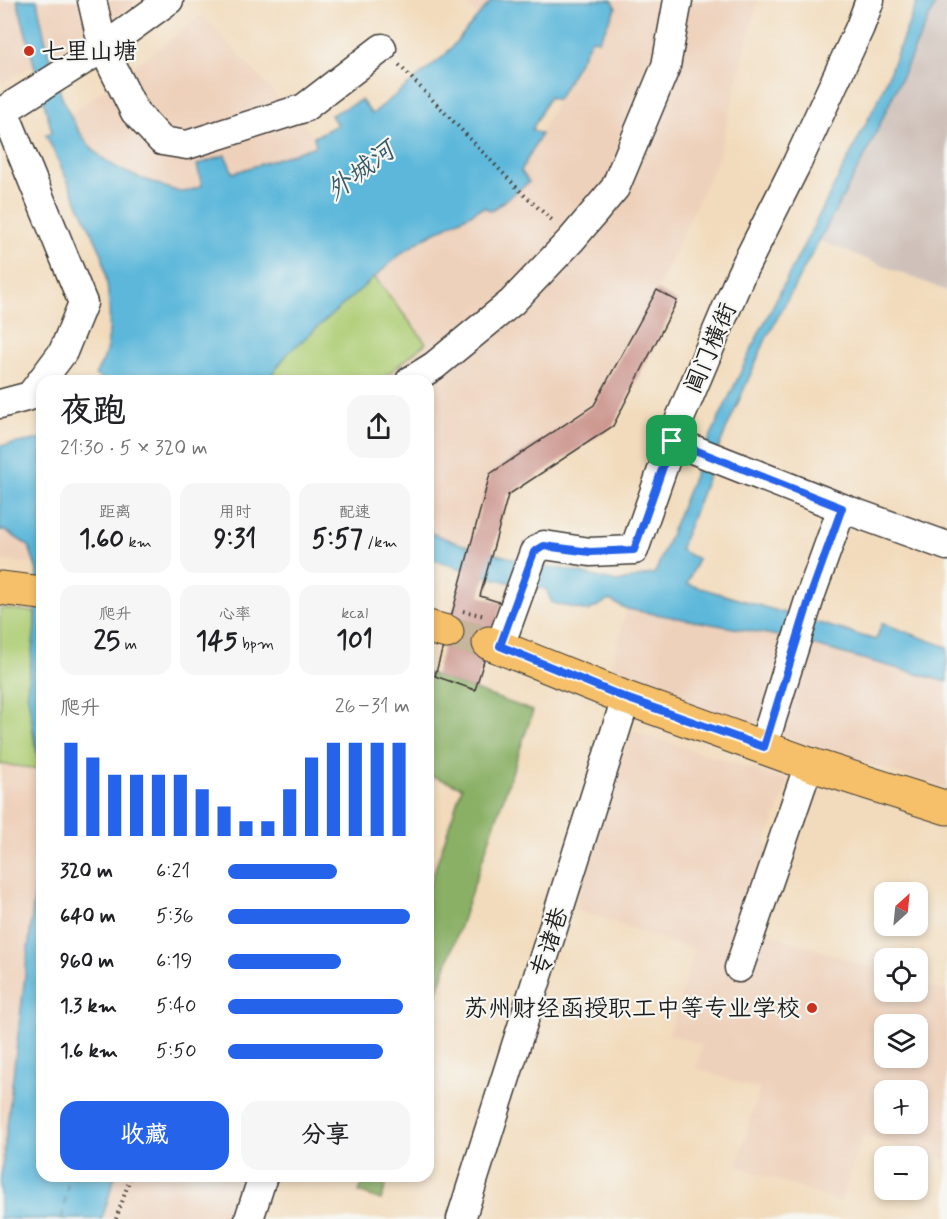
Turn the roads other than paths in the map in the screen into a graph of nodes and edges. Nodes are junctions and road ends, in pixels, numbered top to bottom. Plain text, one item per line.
1 (92, 0) edge
2 (169, 0) edge
3 (678, 0) edge
4 (870, 0) edge
5 (103, 48) junction
6 (391, 57) road end
7 (9, 107) edge
8 (46, 375) edge
9 (420, 375) edge
10 (36, 388) edge
11 (0, 404) edge
12 (672, 441) junction
13 (842, 508) junction
14 (947, 546) edge
15 (495, 645) joint
16 (626, 698) junction
17 (764, 747) junction
18 (808, 764) junction
19 (947, 808) edge
20 (739, 968) dead end
21 (262, 1182) edge
22 (249, 1219) edge
23 (461, 1219) edge

1 - 5 street
2 - 5 street
3 - 9 street
4 - 12 street, 阊门横街
5 - 6 street
5 - 7 street
7 - 8 street
10 - 11 street
12 - 13 street
12 - 15 street, 阊门横街
13 - 14 street
13 - 17 street
15 - 16 main road
16 - 17 main road
16 - 23 street, 专诸巷
17 - 18 main road
18 - 19 main road
18 - 20 street
21 - 22 street

